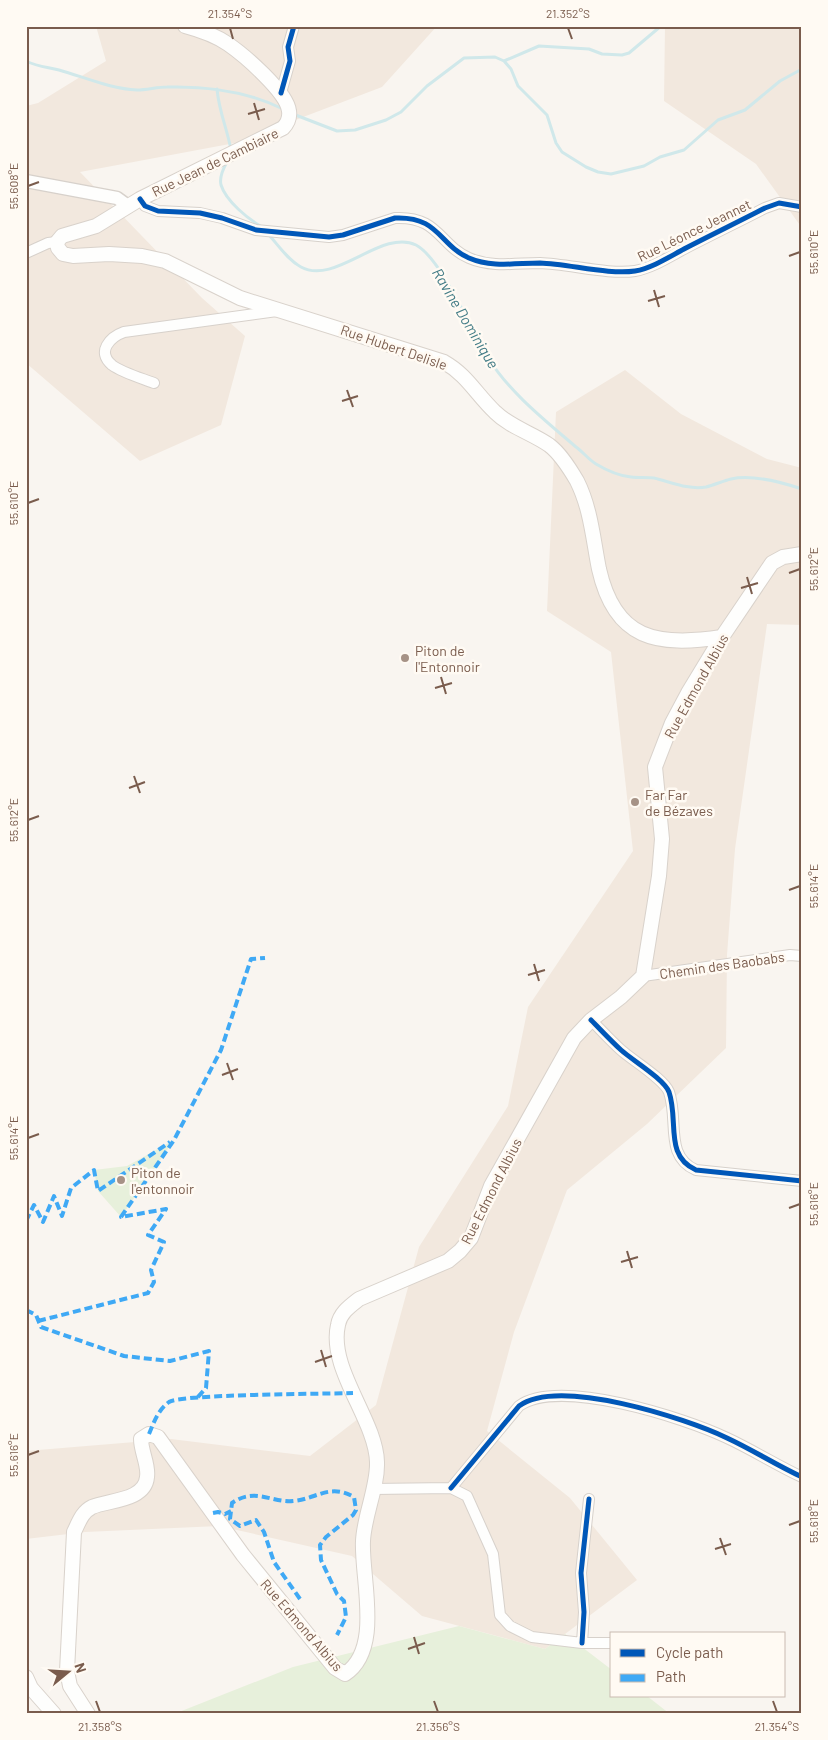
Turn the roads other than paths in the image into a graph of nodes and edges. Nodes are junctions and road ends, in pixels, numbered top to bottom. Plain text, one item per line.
1 (185, 26) edge
2 (294, 26) edge
3 (284, 98) junction
4 (26, 180) edge
5 (134, 203) junction
6 (798, 205) edge
7 (57, 242) junction
8 (26, 253) edge
9 (278, 310) junction
10 (154, 383) dead end
11 (802, 554) edge
12 (722, 637) junction
13 (802, 956) edge
14 (643, 976) junction
15 (591, 1020) junction
16 (802, 1181) edge
17 (802, 1477) edge
18 (451, 1488) junction
19 (372, 1489) junction
20 (589, 1499) dead end
21 (582, 1643) junction
22 (610, 1643) edge
23 (26, 1677) edge
24 (54, 1714) edge
25 (88, 1714) edge

1 - 3 main road
2 - 3 street
3 - 5 main road, Rue Jean de Cambiaire
4 - 5 street, Rue Léonce Jeannet
5 - 6 street, Rue Léonce Jeannet
5 - 7 main road
7 - 8 street
7 - 9 main road, Rue Hubert Delisle
9 - 10 street
9 - 12 main road, Rue Hubert Delisle
11 - 12 main road, Rue Edmond Albius
12 - 14 main road, Rue Edmond Albius
13 - 14 street, Chemin des Baobabs
14 - 15 main road, Rue Edmond Albius
15 - 16 street
15 - 19 main road, Rue Edmond Albius
17 - 18 street
18 - 19 street
18 - 21 street
19 - 25 main road, Rue Edmond Albius
20 - 21 street
21 - 22 street
23 - 24 main road

